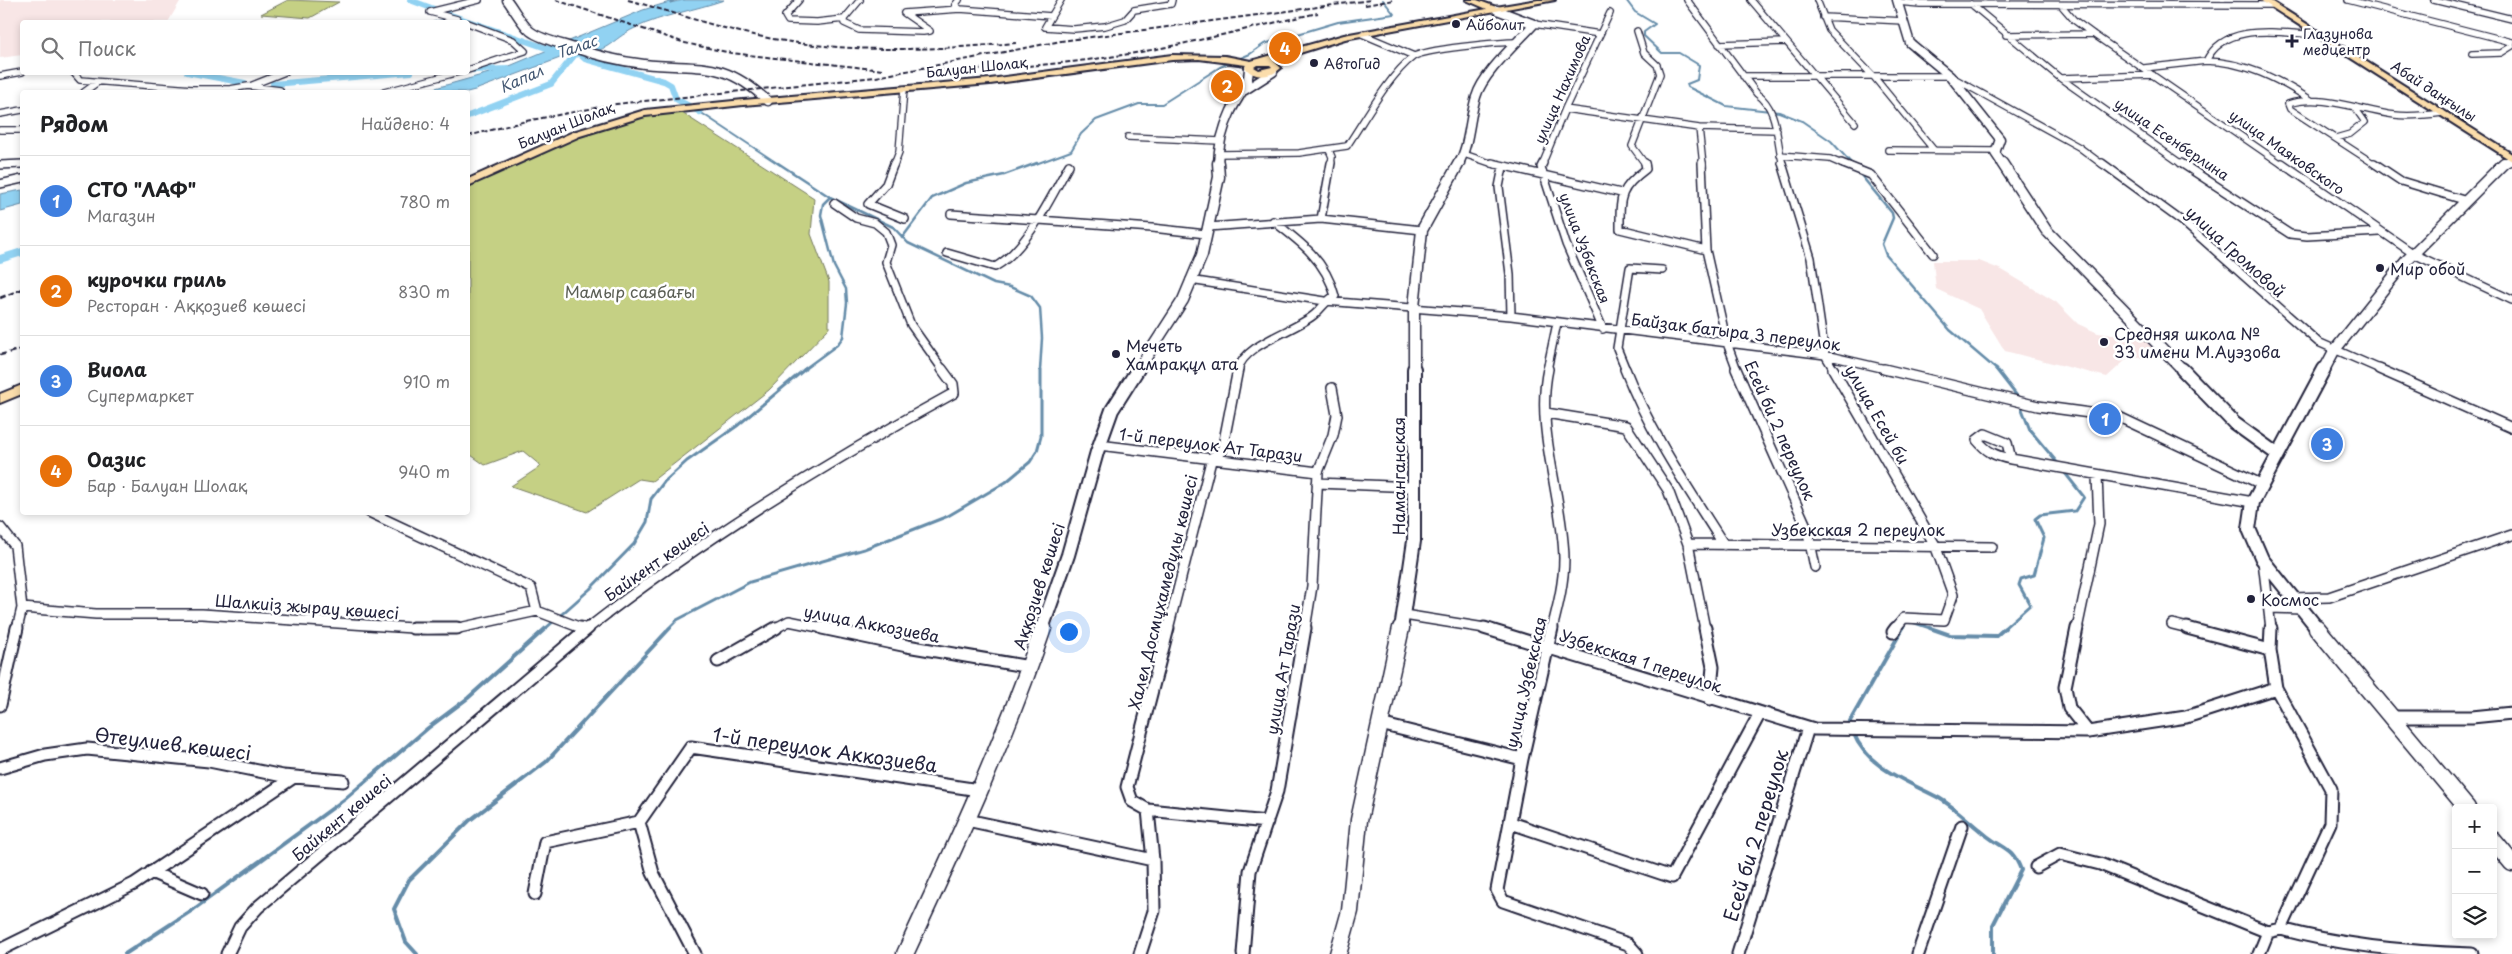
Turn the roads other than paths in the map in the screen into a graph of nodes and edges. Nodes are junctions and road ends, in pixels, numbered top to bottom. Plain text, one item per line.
1 (479, 0) edge
2 (507, 0) edge
3 (799, 0) edge
4 (860, 0) edge
5 (959, 0) edge
6 (1061, 0) edge
7 (1172, 0) edge
8 (1469, 0) edge
9 (1481, 0) edge
10 (1552, 0) edge
11 (1687, 0) edge
12 (1750, 0) edge
13 (1816, 0) edge
14 (2349, 0) edge
15 (2359, 0) edge
16 (2434, 0) edge
17 (1898, 1) edge
18 (2268, 2) edge
19 (1971, 4) junction
20 (2061, 5) junction
21 (960, 9) junction
22 (1497, 10) junction
23 (1610, 13) dead end
24 (1051, 16) junction
25 (1462, 16) junction
26 (1823, 17) junction
27 (457, 19) joint
28 (844, 19) junction
29 (2512, 19) edge
30 (453, 20) edge
31 (1904, 21) junction
32 (470, 24) edge
33 (1534, 24) junction
34 (1044, 27) joint
35 (1637, 32) dead end
36 (1362, 34) junction
37 (1600, 34) junction
38 (2093, 34) junction
39 (2006, 35) junction
40 (2320, 35) junction
41 (1518, 42) junction
42 (1786, 42) junction
43 (2512, 42) edge
44 (1719, 44) junction
45 (2512, 46) edge
46 (1311, 47) junction
47 (2472, 54) dead end
48 (1414, 56) junction
49 (2206, 61) junction
50 (1254, 64) junction
51 (2144, 68) junction
52 (470, 69) edge
53 (1275, 70) junction
54 (20, 72) edge
55 (76, 75) edge
56 (277, 75) edge
57 (450, 75) edge
58 (2153, 75) junction
59 (0, 76) edge
60 (1743, 76) junction
61 (1950, 76) junction
62 (1874, 77) junction
63 (1816, 78) junction
64 (2060, 78) junction
65 (98, 82) junction
66 (248, 86) junction
67 (904, 89) junction
68 (87, 90) edge
69 (243, 90) edge
70 (280, 90) dead end
71 (392, 90) edge
72 (1245, 90) junction
73 (2311, 100) junction
74 (768, 101) junction
75 (2355, 108) junction
76 (1565, 109) junction
77 (20, 110) edge
78 (2442, 113) junction
79 (0, 114) edge
80 (1642, 119) junction
81 (1855, 123) dead end
82 (1699, 128) junction
83 (0, 130) edge
84 (20, 130) edge
85 (1777, 130) junction
86 (1128, 137) dead end
87 (2336, 138) junction
88 (1219, 147) junction
89 (1933, 149) junction
90 (1329, 150) junction
91 (1888, 150) dead end
92 (1997, 151) junction
93 (1464, 154) junction
94 (1780, 155) junction
95 (2512, 159) edge
96 (20, 164) edge
97 (0, 165) edge
98 (1069, 166) dead end
99 (1503, 167) junction
100 (1543, 176) junction
101 (20, 179) edge
102 (470, 182) edge
103 (0, 184) edge
104 (1621, 193) junction
105 (2467, 201) junction
106 (834, 203) dead end
107 (951, 214) dead end
108 (1321, 218) junction
109 (905, 219) dead end
110 (1036, 220) junction
111 (1273, 221) junction
112 (1422, 230) junction
113 (1207, 231) junction
114 (2380, 232) junction
115 (1706, 250) junction
116 (947, 254) dead end
117 (1933, 254) dead end
118 (2414, 254) junction
119 (1662, 270) dead end
120 (1190, 280) junction
121 (2512, 300) edge
122 (1325, 301) junction
123 (1414, 307) junction
124 (1511, 316) junction
125 (1557, 323) junction
126 (1603, 329) junction
127 (1619, 330) junction
128 (1727, 344) junction
129 (2334, 351) junction
130 (1825, 354) junction
131 (1332, 388) dead end
132 (20, 390) edge
133 (0, 399) edge
134 (1546, 413) junction
135 (2512, 428) edge
136 (1100, 445) junction
137 (2277, 454) junction
138 (1212, 457) junction
139 (2011, 459) dead end
140 (2097, 476) junction
141 (1318, 478) junction
142 (2261, 484) junction
143 (1415, 487) junction
144 (2253, 502) junction
145 (375, 515) edge
146 (0, 527) edge
147 (2512, 535) edge
148 (1688, 544) junction
149 (1810, 545) junction
150 (1934, 545) junction
151 (1724, 546) junction
152 (1992, 547) dead end
153 (2262, 559) junction
154 (1815, 567) dead end
155 (2292, 598) junction
156 (22, 608) junction
157 (2270, 608) junction
158 (2301, 609) junction
159 (537, 611) junction
160 (1404, 615) junction
161 (2172, 624) dead end
162 (586, 630) junction
163 (1893, 632) dead end
164 (1547, 646) junction
165 (2270, 650) junction
166 (718, 661) dead end
167 (1030, 667) junction
168 (2276, 688) junction
169 (1710, 700) junction
170 (0, 705) edge
171 (2512, 713) edge
172 (1759, 714) junction
173 (2393, 717) junction
174 (1380, 724) junction
175 (1808, 728) junction
176 (1839, 730) joint
177 (1864, 730) joint
178 (2088, 732) junction
179 (1522, 759) junction
180 (0, 768) edge
181 (294, 776) junction
182 (343, 781) dead end
183 (979, 790) junction
184 (2464, 804) edge
185 (1148, 810) junction
186 (967, 820) junction
187 (639, 822) junction
188 (1267, 822) junction
189 (1511, 823) junction
190 (1962, 826) dead end
191 (2497, 845) edge
192 (1153, 860) junction
193 (2512, 863) edge
194 (2036, 867) dead end
195 (151, 872) junction
196 (202, 894) dead end
197 (535, 894) dead end
198 (2281, 929) junction
199 (2268, 932) junction
200 (0, 950) edge
201 (227, 954) edge
202 (695, 954) edge
203 (905, 954) edge
204 (1140, 954) edge
205 (1243, 954) edge
206 (1338, 954) edge
207 (1637, 954) edge
208 (1738, 954) edge
209 (1918, 954) edge
210 (2259, 954) edge
211 (2472, 954) edge

1 - 27 street
2 - 74 main road
3 - 28 street
4 - 28 street
5 - 21 street
6 - 24 street
7 - 34 street
8 - 22 main road
8 - 25 main road
9 - 22 main road
10 - 22 main road, Балуан Шолақ
11 - 44 street, улица Есей би
12 - 42 street
13 - 26 street
14 - 15 street
14 - 43 street
16 - 29 street
17 - 19 street
17 - 31 main road
18 - 20 street
18 - 40 main road, Абай даңғылы
19 - 20 street
19 - 39 street, улица Есенберлина
20 - 38 street, улица Маяковского
21 - 24 street
21 - 28 street
22 - 25 main road, Балуан Шолақ
22 - 33 main road
23 - 37 street, улица Нахимова
24 - 34 street
25 - 36 main road, Балуан Шолақ
26 - 31 street
26 - 62 street
27 - 30 street
31 - 61 main road
32 - 52 street
33 - 37 street
33 - 41 main road, Наманганская
35 - 80 street
36 - 46 main road, Балуан Шолақ
36 - 48 street
37 - 76 street, улица Нахимова
38 - 39 street
38 - 51 street, улица Маяковского
39 - 64 street, улица Есенберлина
40 - 49 street
40 - 78 main road, Абай даңғылы
41 - 48 street
41 - 93 main road, Наманганская
42 - 44 street
42 - 63 street
44 - 60 street, улица Есей би
45 - 47 street
46 - 50 main road, Балуан Шолақ
46 - 53 main road, Балуан Шолақ
48 - 90 street
49 - 51 street
49 - 73 street
50 - 53 main road
50 - 67 main road, Балуан Шолақ
50 - 72 main road, Аққозиев көшесі
51 - 58 street, улица Маяковского
53 - 72 main road, Аққозиев көшесі
54 - 59 street
55 - 65 street
56 - 66 street
57 - 71 street
58 - 64 street
58 - 114 street, улица Маяковского
60 - 63 street
60 - 85 street, улица Есей би
61 - 62 street
61 - 92 main road
61 - 129 street, улица Громовой
62 - 63 street
62 - 89 street
63 - 81 street
64 - 114 street, улица Есенберлина
65 - 66 street
65 - 68 street
66 - 69 street
66 - 70 street
67 - 74 main road, Балуан Шолақ
67 - 109 street
72 - 88 main road, Аққозиев көшесі
73 - 75 street
73 - 87 street
74 - 102 main road, Балуан Шолақ
75 - 78 street
75 - 87 street
76 - 80 street
76 - 100 street, улица Нахимова
77 - 79 street
78 - 95 main road, Абай даңғылы
80 - 82 street
80 - 104 street
82 - 85 street
82 - 115 street, Есей би 2 переулок
83 - 84 street
85 - 94 street, улица Есей би
86 - 88 street
87 - 105 street
88 - 90 street
88 - 113 main road, Аққозиев көшесі
89 - 91 street
89 - 92 street
90 - 108 street
92 - 137 main road
93 - 99 street
93 - 112 main road, Наманганская
94 - 117 street
94 - 130 street, улица Есей би
95 - 105 main road
96 - 97 street
98 - 110 street
99 - 100 street
99 - 124 street
100 - 104 street
100 - 126 street, улица Узбекская
101 - 103 street
104 - 115 street
105 - 118 main road
106 - 162 street, Байкент көшесі
107 - 110 street
108 - 111 street
108 - 112 street
110 - 113 street
110 - 116 street
111 - 113 street
111 - 122 street
112 - 123 main road, Наманганская
113 - 120 main road, Аққозиев көшесі
114 - 118 street, улица Маяковского
115 - 128 street, Есей би 2 переулок
118 - 121 street, улица Маяковского
118 - 129 main road
119 - 127 street
120 - 122 street, Байзак батыра 3 переулок
120 - 136 main road, Аққозиев көшесі
122 - 123 street, Байзак батыра 3 переулок
122 - 138 street, Халел Досмұхамедұлы көшесі
123 - 124 street, Байзак батыра 3 переулок
123 - 143 main road, Наманганская
124 - 125 street, Байзак батыра 3 переулок
125 - 126 street, Байзак батыра 3 переулок
125 - 134 street, улица Узбекская
126 - 127 street, Байзак батыра 3 переулок
127 - 128 street, Байзак батыра 3 переулок
127 - 151 street
128 - 130 street, Байзак батыра 3 переулок
128 - 149 street, Есей би 2 переулок
129 - 135 street, улица Громовой
129 - 137 main road
130 - 142 street, Байзак батыра 3 переулок
130 - 150 street, улица Есей би
131 - 141 street, улица Ат Тарази
132 - 133 main road
134 - 148 street
134 - 164 street, улица Узбекская
136 - 138 street, 1-й переулок Ат Тарази
136 - 167 main road, Аққозиев көшесі
137 - 142 main road
138 - 141 street, 1-й переулок Ат Тарази
138 - 185 street, Халел Досмұхамедұлы көшесі
139 - 140 street
140 - 144 street
140 - 178 street
141 - 143 street, 1-й переулок Ат Тарази
141 - 188 street, улица Ат Тарази
142 - 144 main road
143 - 160 main road, Наманганская
144 - 153 main road
145 - 159 street
146 - 156 street
147 - 155 street
148 - 151 street, Узбекская 2 переулок
148 - 169 street
149 - 150 street, Узбекская 2 переулок
149 - 151 street, Узбекская 2 переулок
149 - 154 street, Есей би 2 переулок
150 - 152 street, Узбекская 2 переулок
150 - 163 street, улица Есей би
153 - 155 main road
153 - 157 street
155 - 158 main road
156 - 159 street, Шалкиіз жырау көшесі
156 - 170 street
157 - 158 street
157 - 165 street
158 - 173 main road
159 - 162 street
160 - 164 street, Узбекская 1 переулок
160 - 174 main road, Наманганская
161 - 165 street
162 - 201 street, Байкент көшесі
164 - 169 street, Узбекская 1 переулок
164 - 179 street, улица Узбекская
165 - 168 street
166 - 167 street, улица Аккозиева
167 - 183 main road, Аққозиев көшесі
168 - 178 street
168 - 198 street
169 - 172 street, Узбекская 1 переулок
171 - 173 street
172 - 175 street, Узбекская 1 переулок
172 - 189 street
173 - 184 main road
174 - 179 street
174 - 206 main road, Наманганская
175 - 176 street, Узбекская 1 переулок
175 - 208 street, Есей би 2 переулок
176 - 177 street
177 - 178 street
179 - 189 street, улица Узбекская
180 - 181 street, Өтеулиев көшесі
181 - 182 street, Өтеулиев көшесі
181 - 195 street
183 - 186 main road, Аққозиев көшесі
183 - 187 street, 1-й переулок Аккозиева
185 - 188 street
185 - 192 street
186 - 192 street
186 - 203 main road, Аққозиев көшесі
187 - 197 street
187 - 202 street
188 - 205 street, улица Ат Тарази
189 - 207 street, улица Узбекская
190 - 209 street
191 - 193 main road
192 - 204 street
194 - 199 street
195 - 196 street
195 - 200 street
198 - 199 street
198 - 211 street
199 - 210 street

